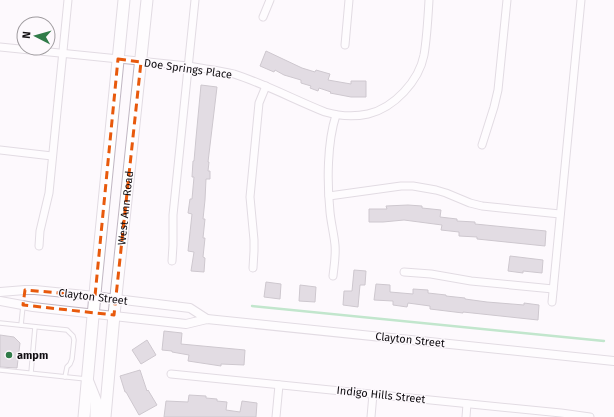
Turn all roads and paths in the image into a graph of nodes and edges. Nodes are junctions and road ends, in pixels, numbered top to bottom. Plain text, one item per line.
1 (68, 0) edge
2 (124, 0) edge
3 (147, 0) edge
4 (195, 0) edge
5 (270, 0) edge
6 (349, 0) edge
7 (429, 0) edge
8 (507, 0) edge
9 (581, 0) edge
10 (263, 17) dead end
11 (345, 45) dead end
12 (0, 47) edge
13 (63, 53) junction
14 (118, 60) junction
15 (140, 62) junction
16 (188, 66) junction
17 (266, 86) junction
18 (336, 115) junction
19 (482, 146) dead end
20 (0, 150) edge
21 (52, 156) junction
22 (329, 196) junction
23 (560, 214) junction
24 (38, 246) dead end
25 (172, 261) dead end
26 (252, 268) dead end
27 (404, 272) dead end
28 (333, 276) dead end
29 (553, 289) junction
30 (25, 290) junction
31 (0, 292) edge
32 (95, 296) junction
33 (116, 300) junction
34 (0, 301) edge
35 (552, 302) dead end
36 (23, 305) junction
37 (93, 313) junction
38 (114, 316) junction
39 (207, 319) junction
40 (0, 323) edge
41 (21, 326) junction
42 (35, 327) junction
43 (614, 361) edge
44 (0, 370) edge
45 (31, 373) junction
46 (171, 374) dead end
47 (65, 377) junction
48 (87, 379) junction
49 (279, 385) junction
50 (373, 394) junction
51 (467, 404) junction
52 (561, 415) edge
53 (84, 417) edge
54 (96, 417) edge
55 (105, 417) edge
56 (276, 417) edge
57 (371, 417) edge
58 (466, 417) edge
59 (590, 417) edge

1 - 13 street
2 - 14 main road, West Ann Road
3 - 15 main road, West Ann Road
4 - 16 street
5 - 10 street
6 - 11 street
7 - 18 street, Doe Springs Place
8 - 19 street
9 - 23 street
12 - 13 street, Doe Springs Place
13 - 14 street, Doe Springs Place
13 - 21 street
14 - 15 street, Doe Springs Place
14 - 32 main road, West Ann Road
15 - 16 street, Doe Springs Place
15 - 33 main road, West Ann Road
16 - 17 street, Doe Springs Place
16 - 25 street
17 - 18 street, Doe Springs Place
17 - 26 street
18 - 22 street
20 - 21 street
21 - 24 street
22 - 23 street
22 - 28 street
23 - 29 street
27 - 29 street
29 - 35 street
30 - 31 street, Clayton Street
30 - 32 street, Clayton Street
30 - 36 street
32 - 33 street, Clayton Street
32 - 37 main road, West Ann Road
33 - 38 main road, West Ann Road
33 - 39 street, Clayton Street
34 - 36 street, Clayton Street
36 - 37 street, Clayton Street
36 - 41 lane
37 - 38 street, Clayton Street
37 - 48 main road, West Ann Road
38 - 39 street, Clayton Street
38 - 55 main road, West Ann Road
39 - 43 street, Clayton Street
40 - 41 lane
41 - 42 lane
42 - 45 lane
42 - 47 lane
44 - 45 lane
45 - 47 lane
46 - 49 street, Indigo Hills Street
47 - 48 lane
48 - 53 main road, West Ann Road
48 - 54 main road
49 - 50 street, Indigo Hills Street
49 - 56 street
50 - 51 street, Indigo Hills Street
50 - 57 street
51 - 52 street, Indigo Hills Street
51 - 58 street
52 - 59 street, Indigo Hills Street

